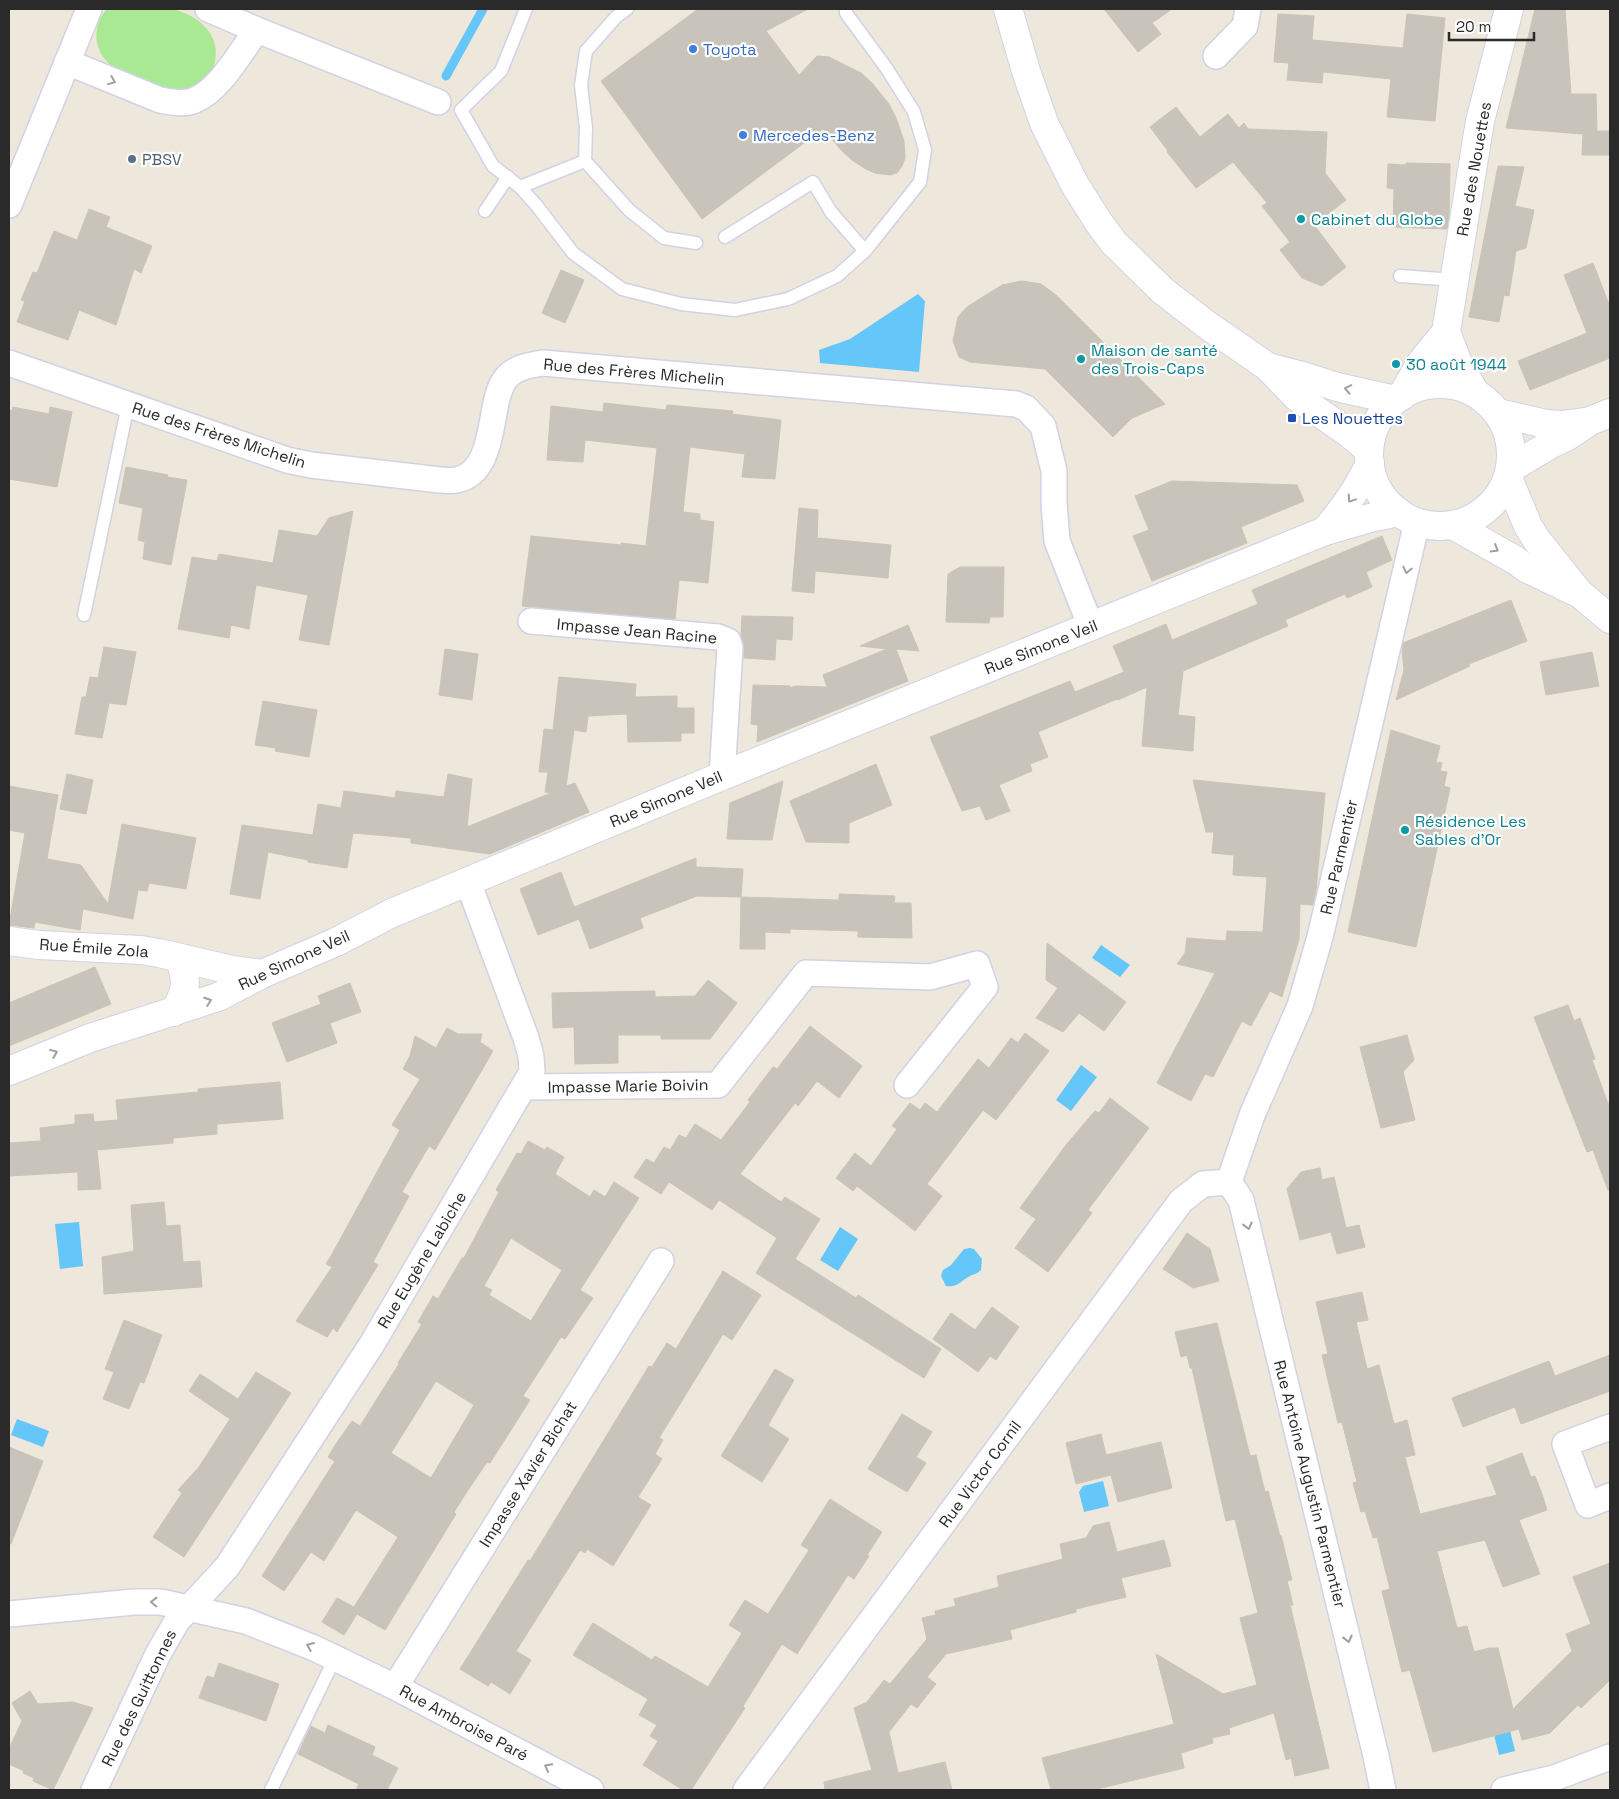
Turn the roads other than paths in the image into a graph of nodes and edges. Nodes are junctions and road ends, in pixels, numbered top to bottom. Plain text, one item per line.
1 (89, 9) edge
2 (208, 9) edge
3 (526, 9) edge
4 (627, 9) edge
5 (846, 9) edge
6 (1008, 9) edge
7 (1248, 9) edge
8 (1509, 9) edge
9 (257, 30) junction
10 (1216, 56) dead end
11 (67, 62) junction
12 (438, 102) joint
13 (461, 110) junction
14 (585, 160) junction
15 (508, 178) junction
16 (520, 187) junction
17 (10, 202) edge
18 (485, 211) dead end
19 (726, 237) dead end
20 (696, 243) dead end
21 (865, 251) junction
22 (1400, 276) dead end
23 (1455, 280) junction
24 (1446, 332) junction
25 (9, 363) edge
26 (1268, 367) junction
27 (1474, 393) junction
28 (1399, 398) junction
29 (128, 405) junction
30 (1498, 413) junction
31 (1600, 417) edge
32 (1370, 457) junction
33 (1509, 473) junction
34 (1407, 517) junction
35 (1453, 525) junction
36 (1325, 531) junction
37 (1579, 593) junction
38 (84, 615) dead end
39 (1610, 619) edge
40 (531, 621) dead end
41 (1091, 627) junction
42 (722, 776) junction
43 (468, 882) junction
44 (9, 941) edge
45 (179, 958) junction
46 (262, 974) junction
47 (174, 1012) junction
48 (9, 1071) edge
49 (907, 1085) dead end
50 (524, 1087) junction
51 (1229, 1182) junction
52 (661, 1261) dead end
53 (1610, 1427) edge
54 (1610, 1496) edge
55 (189, 1608) junction
56 (9, 1614) edge
57 (336, 1658) junction
58 (395, 1687) junction
59 (1610, 1757) edge
60 (94, 1790) edge
61 (271, 1790) edge
62 (591, 1790) edge
63 (746, 1790) edge
64 (1383, 1790) edge
65 (1504, 1790) edge

1 - 11 street
2 - 9 street
3 - 13 lane
4 - 14 lane
5 - 21 lane
6 - 26 main road
7 - 10 street
8 - 23 main road, Rue des Nouettes
11 -> 9 street
9 - 12 street
11 - 17 street
12 - 13 lane
13 - 15 lane
14 - 16 lane
14 - 20 lane
15 - 16 lane
15 - 18 lane
16 - 21 lane
19 - 21 lane
22 - 23 lane
23 - 24 main road, Rue des Nouettes
24 - 27 main road
24 - 28 main road, Rue des Nouettes
25 - 29 street, Rue des Frères Michelin
28 -> 26 main road
26 - 32 main road
27 - 28 main road
27 - 30 main road
28 - 32 main road
29 - 38 lane
29 - 41 street, Rue des Frères Michelin
30 - 31 main road
30 - 33 main road
31 - 33 main road
32 - 34 main road
32 -> 36 main road, Rue Simone Veil
33 - 35 main road
33 - 37 main road
34 - 35 main road
34 - 36 main road, Rue Simone Veil
34 -> 51 street, Rue Parmentier
35 -> 37 main road
36 - 41 main road, Rue Simone Veil
37 - 39 main road
40 - 42 street, Impasse Jean Racine
41 - 42 main road, Rue Simone Veil
42 - 43 main road, Rue Simone Veil
43 - 46 main road, Rue Simone Veil
43 - 50 street, Rue Eugène Labiche
44 - 45 main road, Rue Émile Zola
45 - 46 main road, Rue Émile Zola
45 - 47 main road
47 -> 46 main road, Rue Simone Veil
48 -> 47 main road, Rue Simone Veil
49 - 50 street, Impasse Marie Boivin
50 - 55 street, Rue Eugène Labiche
51 - 63 street, Rue Victor Cornil
51 -> 64 street, Rue Antoine Augustin Parmentier
52 - 58 street, Impasse Xavier Bichat
53 - 54 street
55 -> 56 street, Rue Ambroise Paré
57 -> 55 street, Rue Ambroise Paré
55 - 60 street, Rue des Guittonnes
57 - 58 street, Rue Ambroise Paré
57 - 61 lane
62 -> 58 street, Rue Ambroise Paré
59 - 65 street

